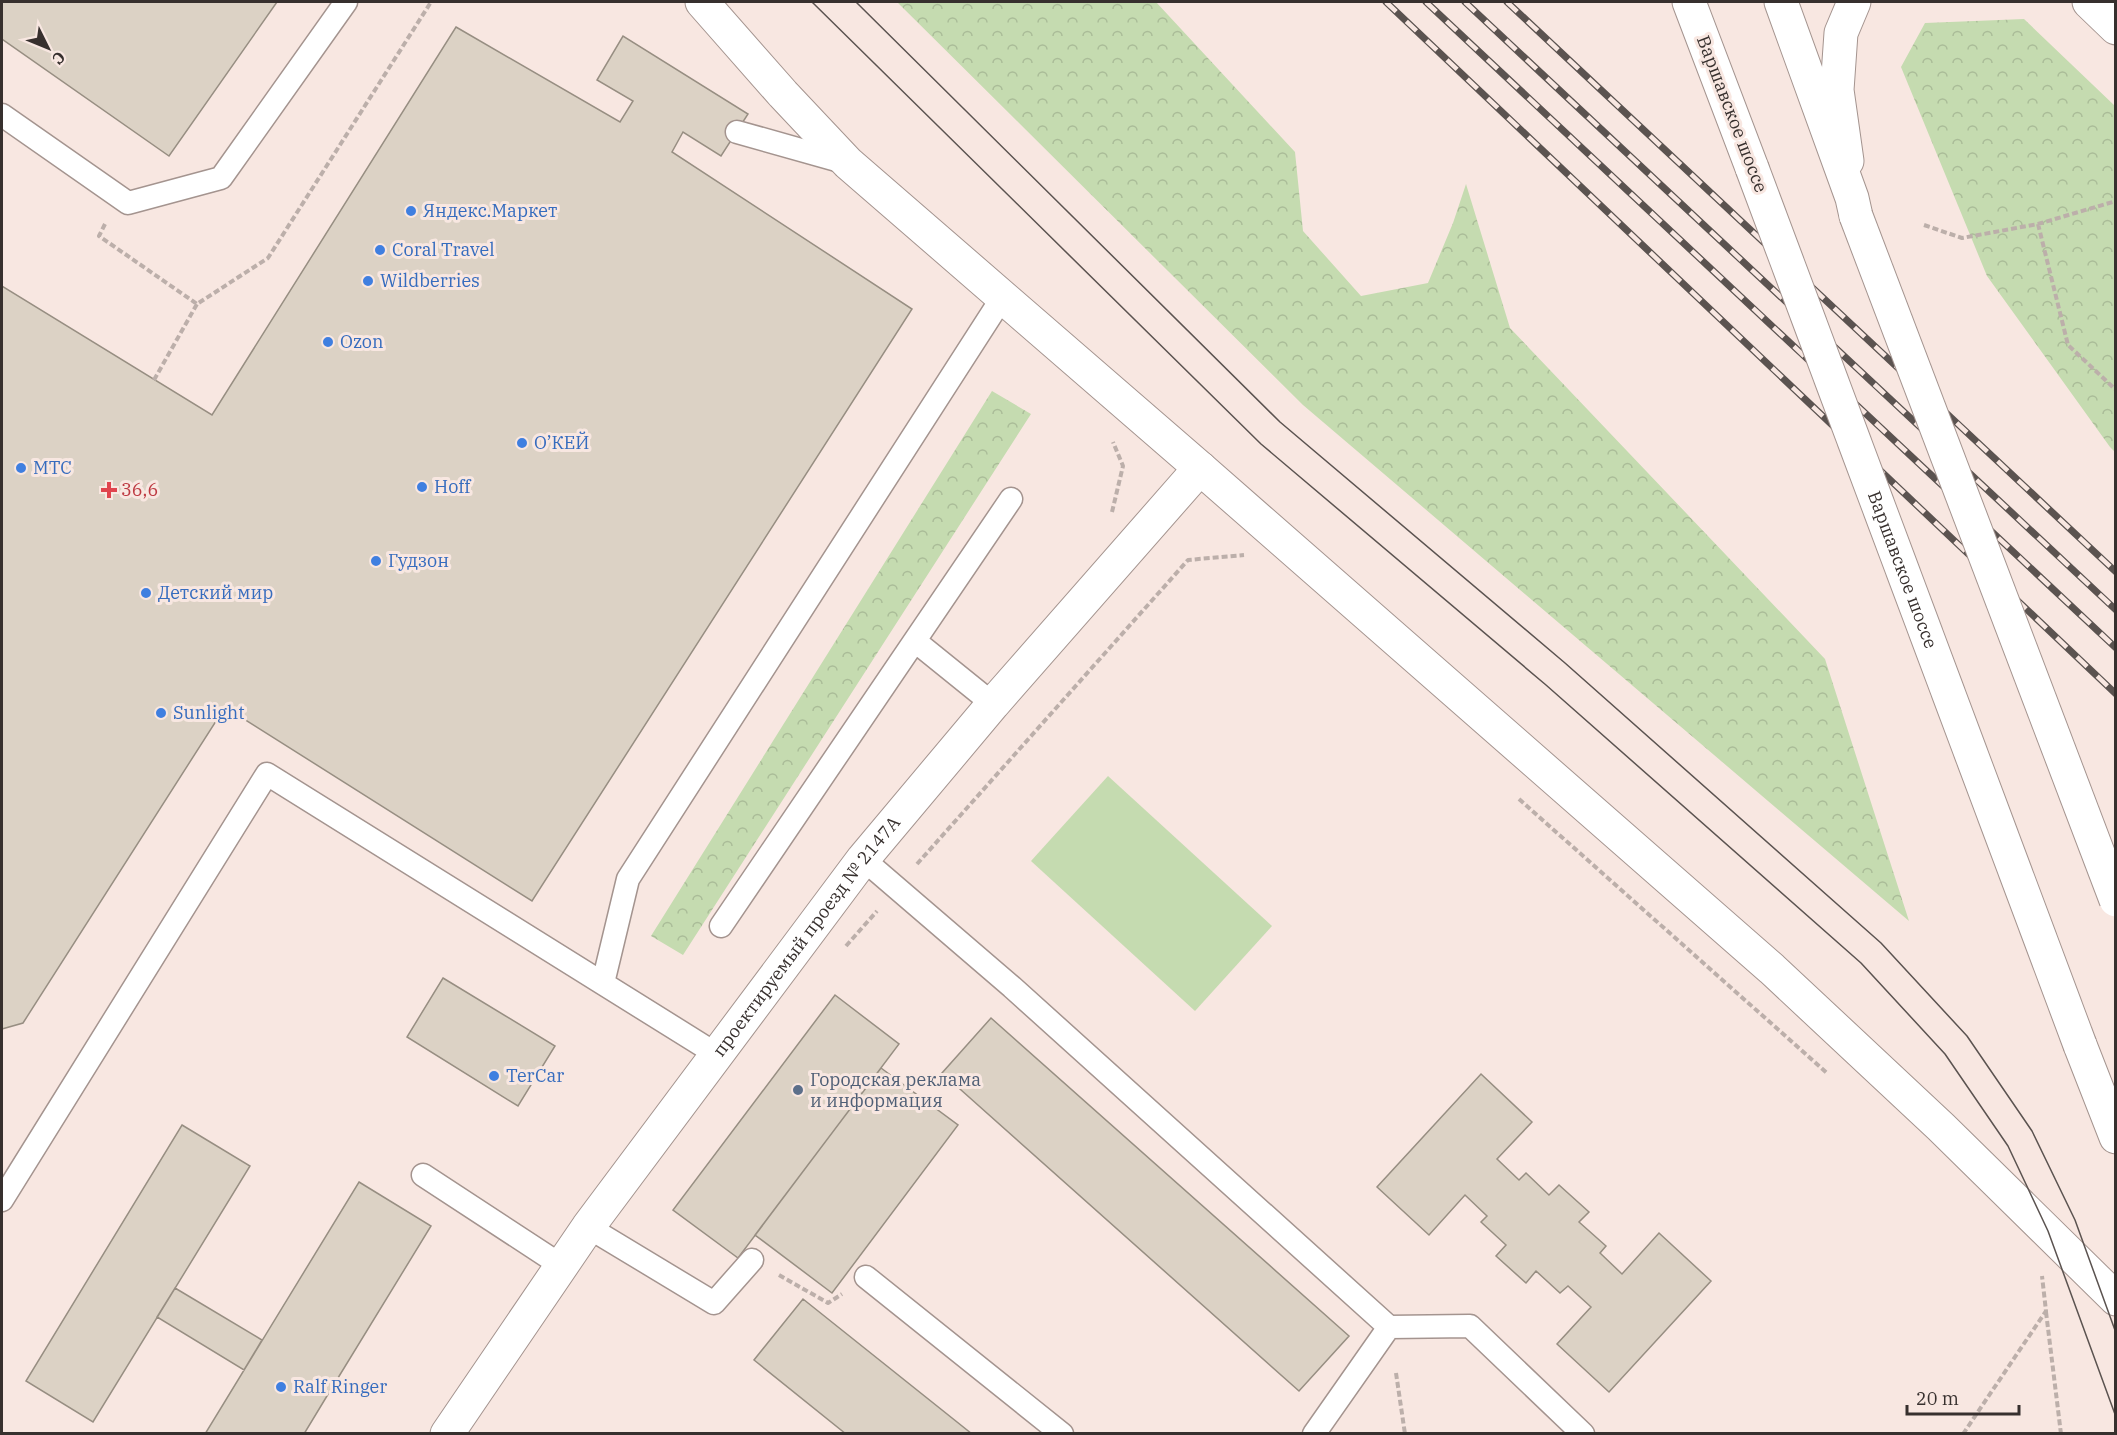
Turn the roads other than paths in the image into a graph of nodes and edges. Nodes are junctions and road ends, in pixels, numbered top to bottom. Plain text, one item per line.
1 (702, 2) edge
2 (1689, 2) edge
3 (1781, 2) edge
4 (1854, 2) edge
5 (2088, 2) edge
6 (335, 5) edge
7 (2115, 28) edge
8 (2, 115) edge
9 (737, 132) dead end
10 (848, 163) junction
11 (1854, 207) junction
12 (1002, 297) junction
13 (1200, 468) junction
14 (1011, 499) dead end
15 (915, 640) junction
16 (993, 704) junction
17 (863, 860) junction
18 (2115, 900) edge
19 (721, 926) dead end
20 (603, 983) junction
21 (716, 1054) junction
22 (2115, 1137) edge
23 (423, 1175) dead end
24 (2, 1200) edge
25 (588, 1227) junction
26 (752, 1260) road end
27 (562, 1266) junction
28 (866, 1276) road end
29 (2115, 1299) edge
30 (1389, 1327) junction
31 (454, 1431) edge
32 (1062, 1434) edge
33 (1314, 1434) edge
34 (1583, 1434) edge

1 - 10 main road
2 - 22 main road, Варшавское шоссе, bridge
3 - 11 main road
4 - 11 main road
5 - 7 main road
6 - 8 lane
9 - 10 lane
10 - 12 main road
11 - 18 main road, bridge
12 - 13 main road
12 - 20 lane
13 - 16 main road, проектируемый проезд № 2147А
13 - 29 main road
14 - 15 lane
15 - 16 lane
15 - 19 lane
16 - 17 main road, проектируемый проезд № 2147А
17 - 21 main road, проектируемый проезд № 2147А
17 - 30 lane
20 - 21 lane
20 - 24 lane
21 - 25 main road, проектируемый проезд № 2147А
23 - 27 lane
25 - 26 lane
25 - 27 main road, проектируемый проезд № 2147А
27 - 31 main road, проектируемый проезд № 2147А
28 - 32 lane
30 - 33 lane
30 - 34 lane

